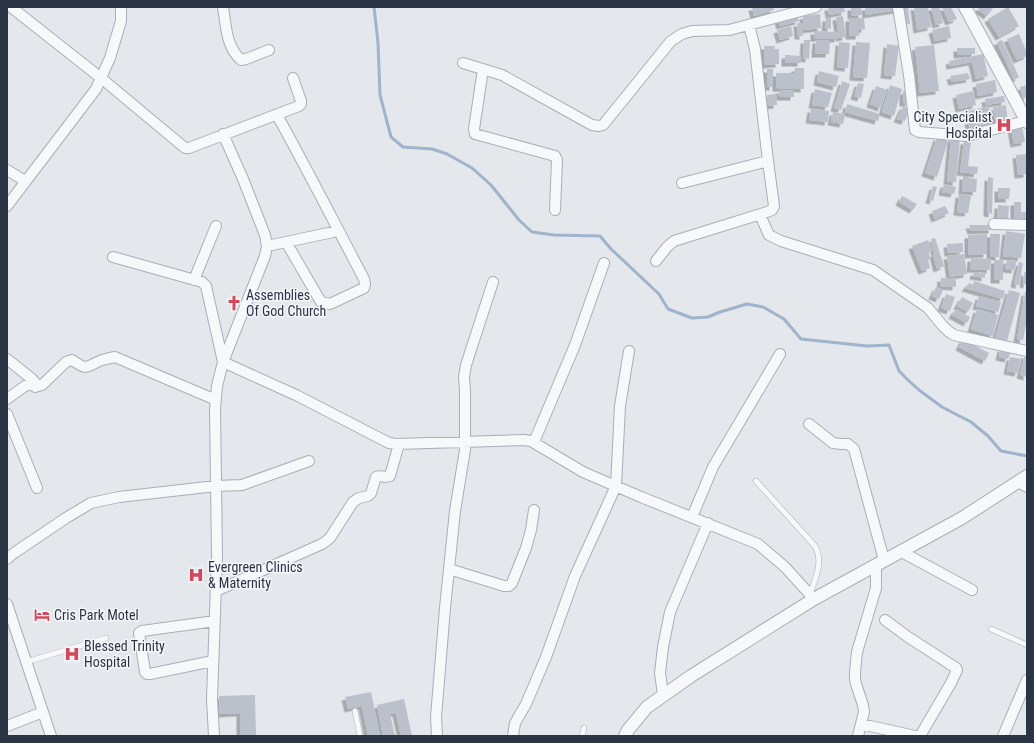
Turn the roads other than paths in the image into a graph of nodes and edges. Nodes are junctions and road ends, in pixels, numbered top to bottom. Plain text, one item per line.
1 (11, 7) edge
2 (121, 7) edge
3 (223, 7) edge
4 (816, 7) edge
5 (898, 7) edge
6 (965, 7) edge
7 (749, 25) junction
8 (269, 50) dead end
9 (463, 63) dead end
10 (483, 69) junction
11 (101, 78) junction
12 (293, 78) dead end
13 (277, 115) junction
14 (1027, 122) edge
15 (223, 134) junction
16 (768, 162) junction
17 (7, 170) edge
18 (25, 181) junction
19 (682, 183) dead end
20 (7, 206) edge
21 (555, 210) dead end
22 (760, 215) junction
23 (994, 224) dead end
24 (1027, 224) edge
25 (216, 226) dead end
26 (338, 231) junction
27 (286, 242) junction
28 (267, 246) junction
29 (112, 257) dead end
30 (656, 261) dead end
31 (604, 263) dead end
32 (194, 280) junction
33 (493, 282) dead end
34 (1027, 351) edge
35 (629, 352) dead end
36 (780, 354) dead end
37 (7, 359) edge
38 (223, 362) junction
39 (38, 386) junction
40 (7, 399) edge
41 (216, 400) junction
42 (7, 414) edge
43 (809, 424) dead end
44 (465, 442) junction
45 (534, 442) junction
46 (399, 444) junction
47 (308, 460) dead end
48 (756, 481) dead end
49 (1024, 482) edge
50 (216, 486) junction
51 (616, 486) junction
52 (37, 488) dead end
53 (534, 510) dead end
54 (692, 517) junction
55 (708, 523) junction
56 (900, 552) junction
57 (7, 559) edge
58 (880, 562) junction
59 (449, 569) junction
60 (972, 590) dead end
61 (216, 591) junction
62 (812, 596) junction
63 (8, 608) edge
64 (885, 620) dead end
65 (215, 621) junction
66 (991, 629) dead end
67 (106, 638) dead end
68 (1027, 645) edge
69 (213, 661) junction
70 (26, 662) junction
71 (1027, 680) edge
72 (663, 695) junction
73 (355, 711) dead end
74 (43, 712) junction
75 (861, 724) junction
76 (7, 726) edge
77 (584, 728) dead end
78 (51, 736) edge
79 (214, 736) edge
80 (360, 736) edge
81 (437, 736) edge
82 (513, 736) edge
83 (582, 736) edge
84 (624, 736) edge
85 (858, 736) edge
86 (916, 736) edge
87 (920, 736) edge
88 (1003, 736) edge

1 - 11 street
2 - 11 street
3 - 8 street
4 - 7 street
5 - 14 street
6 - 14 street
7 - 10 street
7 - 16 street
9 - 10 street
10 - 21 street
11 - 15 street
11 - 18 street
12 - 13 street
13 - 15 street
13 - 26 street
15 - 28 street
16 - 19 street
16 - 22 street
17 - 18 street
18 - 20 street
22 - 30 street
22 - 34 street
23 - 24 street
25 - 32 street
26 - 27 street
26 - 27 street
27 - 28 street
28 - 38 street
29 - 32 street
31 - 45 street
32 - 38 street
33 - 44 street
35 - 51 street
36 - 54 street
37 - 39 street
38 - 41 street
38 - 46 street
39 - 40 street
39 - 41 street
41 - 50 street
42 - 52 street
43 - 58 street
44 - 45 street
44 - 46 street
44 - 59 street
45 - 51 street
46 - 61 street
47 - 50 street
48 - 62 lane
49 - 56 street
50 - 57 street
50 - 61 street
51 - 54 street
51 - 82 street
53 - 59 street
54 - 55 street
55 - 62 street
55 - 72 street
56 - 58 street
56 - 60 street
58 - 62 street
58 - 75 street
59 - 81 street
61 - 65 street
62 - 72 street
63 - 70 street
64 - 87 street
65 - 69 street
65 - 69 street
66 - 68 lane
67 - 70 lane
69 - 79 street
70 - 74 street
71 - 88 street
72 - 84 street
73 - 80 lane
74 - 76 street
74 - 78 street
75 - 85 street
75 - 86 street
77 - 83 lane

